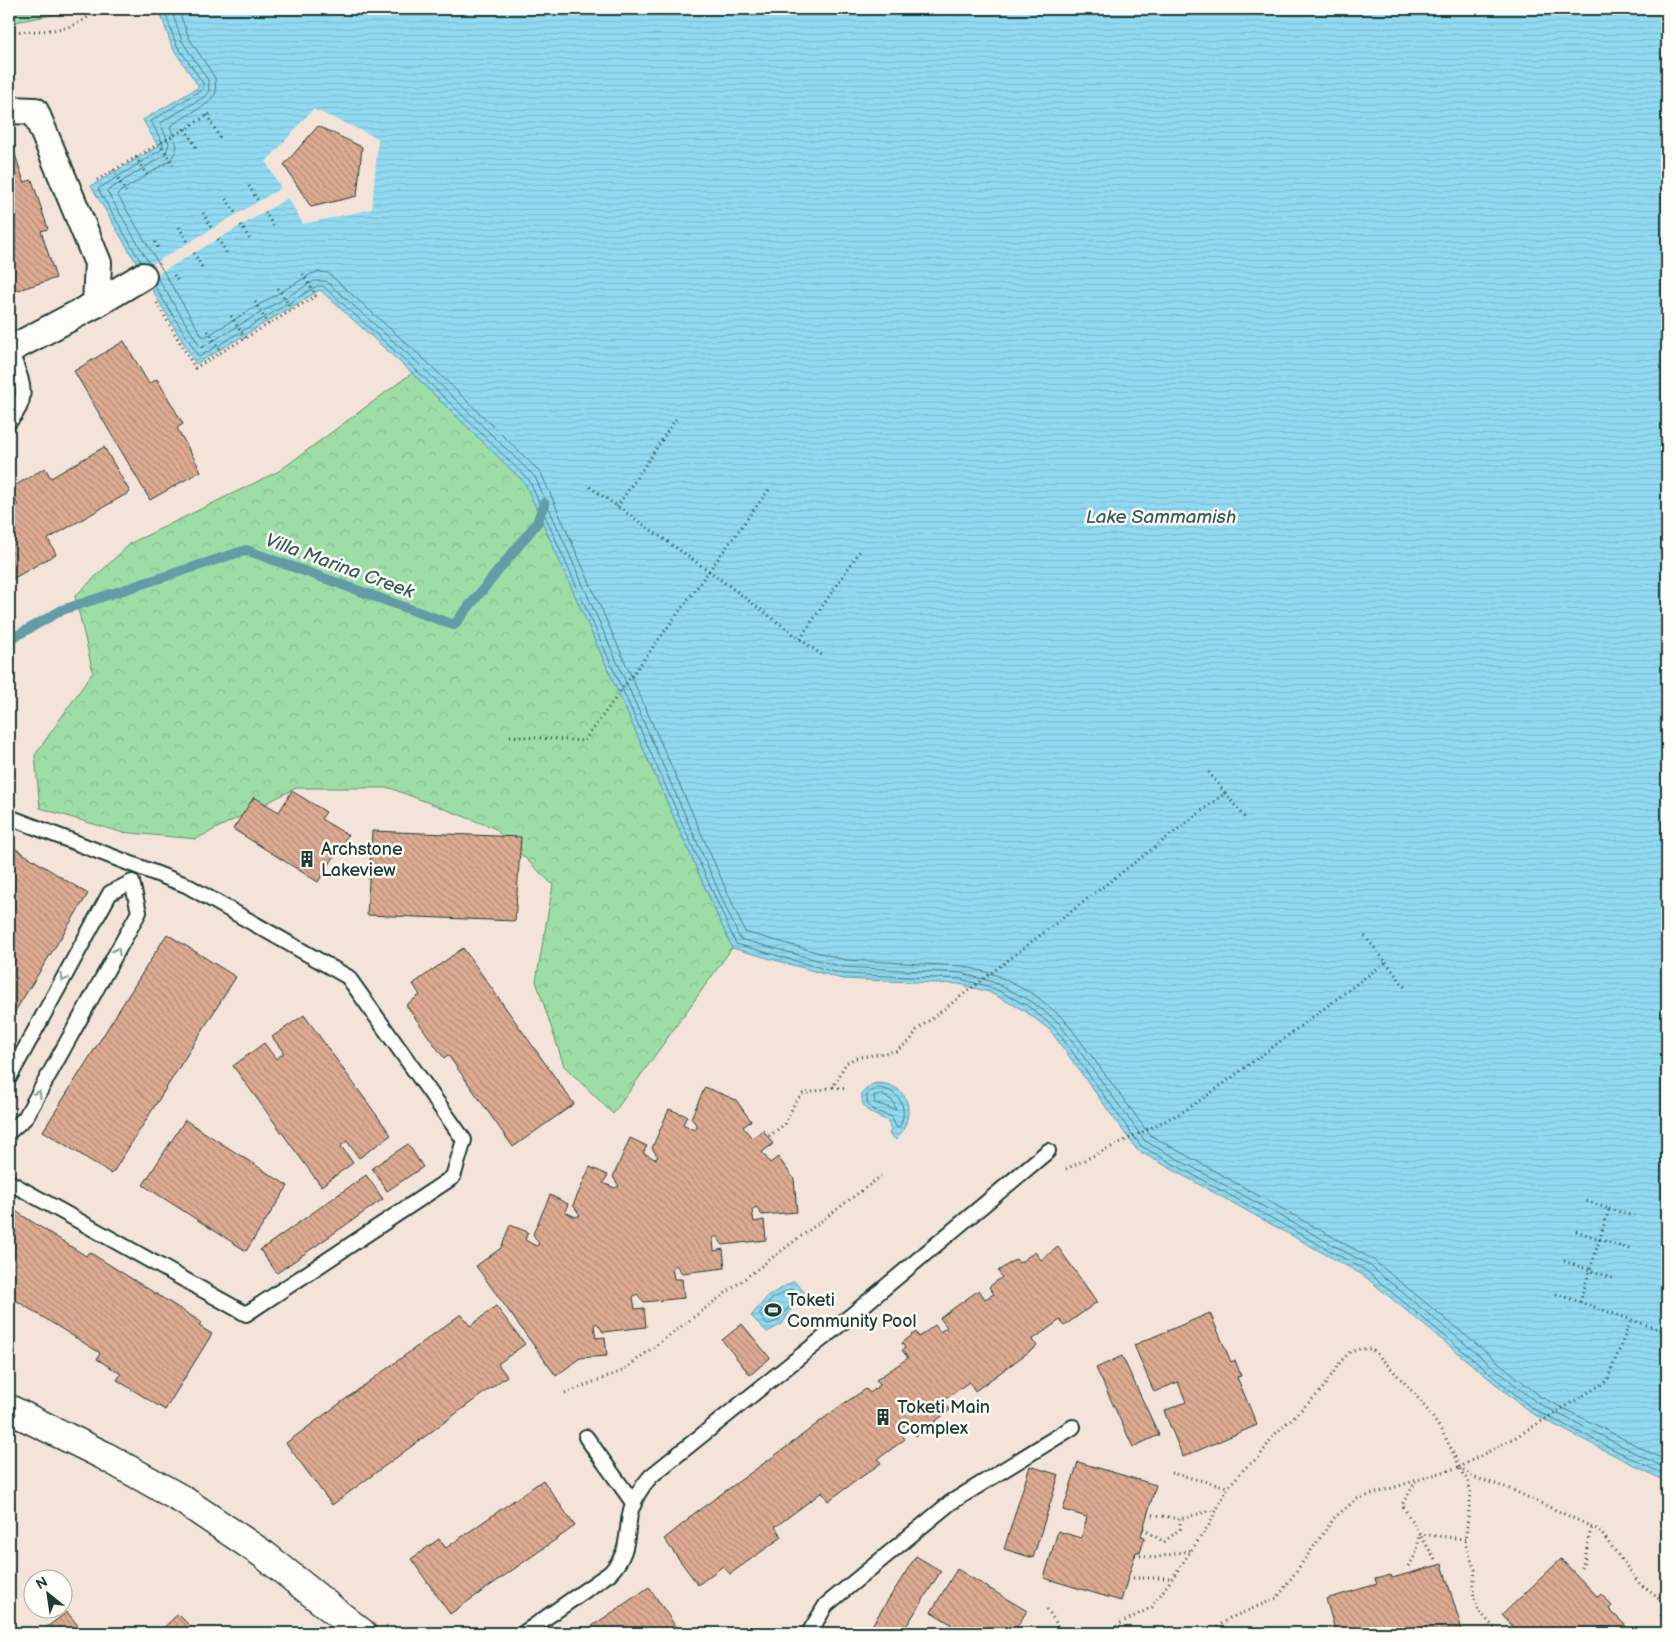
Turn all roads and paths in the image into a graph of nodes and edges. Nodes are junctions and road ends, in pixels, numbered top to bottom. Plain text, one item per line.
1 (97, 9) edge
2 (9, 32) edge
3 (9, 110) edge
4 (212, 113) dead end
5 (207, 115) junction
6 (185, 129) junction
7 (220, 138) dead end
8 (160, 143) junction
9 (198, 150) dead end
10 (136, 157) junction
11 (174, 165) dead end
12 (113, 170) junction
13 (149, 178) dead end
14 (93, 182) dead end
15 (249, 186) dead end
16 (126, 192) dead end
17 (226, 199) dead end
18 (258, 201) dead end
19 (265, 212) dead end
20 (203, 213) dead end
21 (236, 214) dead end
22 (241, 225) dead end
23 (179, 227) dead end
24 (274, 227) dead end
25 (212, 229) dead end
26 (218, 239) dead end
27 (251, 241) dead end
28 (188, 243) dead end
29 (194, 253) dead end
30 (228, 254) dead end
31 (203, 269) dead end
32 (303, 274) dead end
33 (143, 276) dead end
34 (278, 288) dead end
35 (156, 302) dead end
36 (255, 302) dead end
37 (96, 304) junction
38 (292, 310) junction
39 (231, 316) dead end
40 (268, 324) junction
41 (208, 331) dead end
42 (245, 338) junction
43 (10, 350) edge
44 (221, 352) junction
45 (676, 418) dead end
46 (9, 422) edge
47 (590, 487) dead end
48 (770, 488) dead end
49 (617, 507) junction
50 (860, 551) dead end
51 (709, 571) junction
52 (800, 639) junction
53 (823, 656) dead end
54 (510, 736) dead end
55 (1206, 770) dead end
56 (1225, 793) junction
57 (9, 817) edge
58 (1245, 818) dead end
59 (139, 867) junction
60 (132, 882) junction
61 (1364, 934) dead end
62 (1386, 962) junction
63 (1406, 989) dead end
64 (9, 1078) edge
65 (833, 1087) junction
66 (846, 1089) dead end
67 (9, 1132) edge
68 (769, 1136) dead end
69 (1048, 1151) joint
70 (882, 1176) dead end
71 (9, 1182) edge
72 (1586, 1201) dead end
73 (1609, 1209) junction
74 (1637, 1218) dead end
75 (1576, 1231) dead end
76 (1600, 1239) junction
77 (1629, 1249) dead end
78 (1564, 1261) dead end
79 (1589, 1270) junction
80 (1615, 1279) dead end
81 (1556, 1294) dead end
82 (1580, 1302) junction
83 (1631, 1320) junction
84 (1667, 1332) edge
85 (565, 1393) dead end
86 (9, 1409) edge
87 (1073, 1427) dead end
88 (586, 1437) dead end
89 (1459, 1467) junction
90 (1171, 1473) dead end
91 (1416, 1481) junction
92 (1228, 1487) junction
93 (634, 1504) junction
94 (1217, 1509) junction
95 (1148, 1514) dead end
96 (1180, 1519) junction
97 (1592, 1528) junction
98 (1143, 1530) dead end
99 (1419, 1534) junction
100 (1464, 1539) junction
101 (1193, 1550) junction
102 (1135, 1556) dead end
103 (1435, 1559) dead end
104 (1408, 1566) dead end
105 (1581, 1568) dead end
106 (1128, 1578) dead end
107 (1173, 1578) junction
108 (1662, 1601) junction
109 (1667, 1601) edge
110 (1047, 1609) dead end
111 (1660, 1618) dead end
112 (362, 1633) edge
113 (524, 1633) edge
114 (809, 1633) edge
115 (1059, 1633) edge
116 (1109, 1633) edge
117 (1208, 1633) edge
118 (1499, 1633) edge

1 - 2 path
3 - 37 street
4 - 5 path
5 - 6 path
5 - 7 path
6 - 8 path
6 - 9 path
8 - 10 path
8 - 11 path
10 - 12 path
10 - 13 path
12 - 14 path
12 - 16 path
15 - 18 path
17 - 21 path
19 - 24 path
20 - 25 path
22 - 27 path
23 - 28 path
26 - 30 path
29 - 31 path
32 - 38 path
33 - 37 street
34 - 38 path
35 - 44 path
36 - 40 path
37 - 43 street
38 - 40 path
39 - 42 path
40 - 42 path
41 - 44 path
42 - 44 path
43 - 46 lane
45 - 49 path
47 - 49 path
48 - 51 path
49 - 51 path
50 - 52 path
51 - 52 path
51 - 54 path
52 - 53 path
55 - 56 path
56 - 58 path
56 - 65 path
57 - 59 lane
59 - 60 lane
59 - 71 lane
60 -> 64 lane
67 -> 60 lane
61 - 62 path
62 - 63 path
62 - 69 path
65 - 66 path
65 - 68 path
69 - 93 lane
70 - 85 path
72 - 73 path
73 - 74 path
73 - 76 path
75 - 76 path
76 - 77 path
76 - 79 path
78 - 79 path
79 - 80 path
79 - 82 path
81 - 82 path
82 - 83 path
83 - 84 path
83 - 89 path
86 - 112 main road
87 - 114 lane
88 - 93 lane
89 - 91 path
89 - 92 path
89 - 97 path
89 - 100 path
90 - 92 path
91 - 99 path
91 - 117 path
92 - 94 path
93 - 113 lane
94 - 96 path
94 - 101 path
95 - 96 path
96 - 98 path
97 - 105 path
97 - 108 path
99 - 100 path
99 - 103 path
99 - 104 path
100 - 118 path
101 - 102 path
101 - 107 path
106 - 107 path
107 - 116 path
108 - 109 path
108 - 111 path
110 - 115 path

